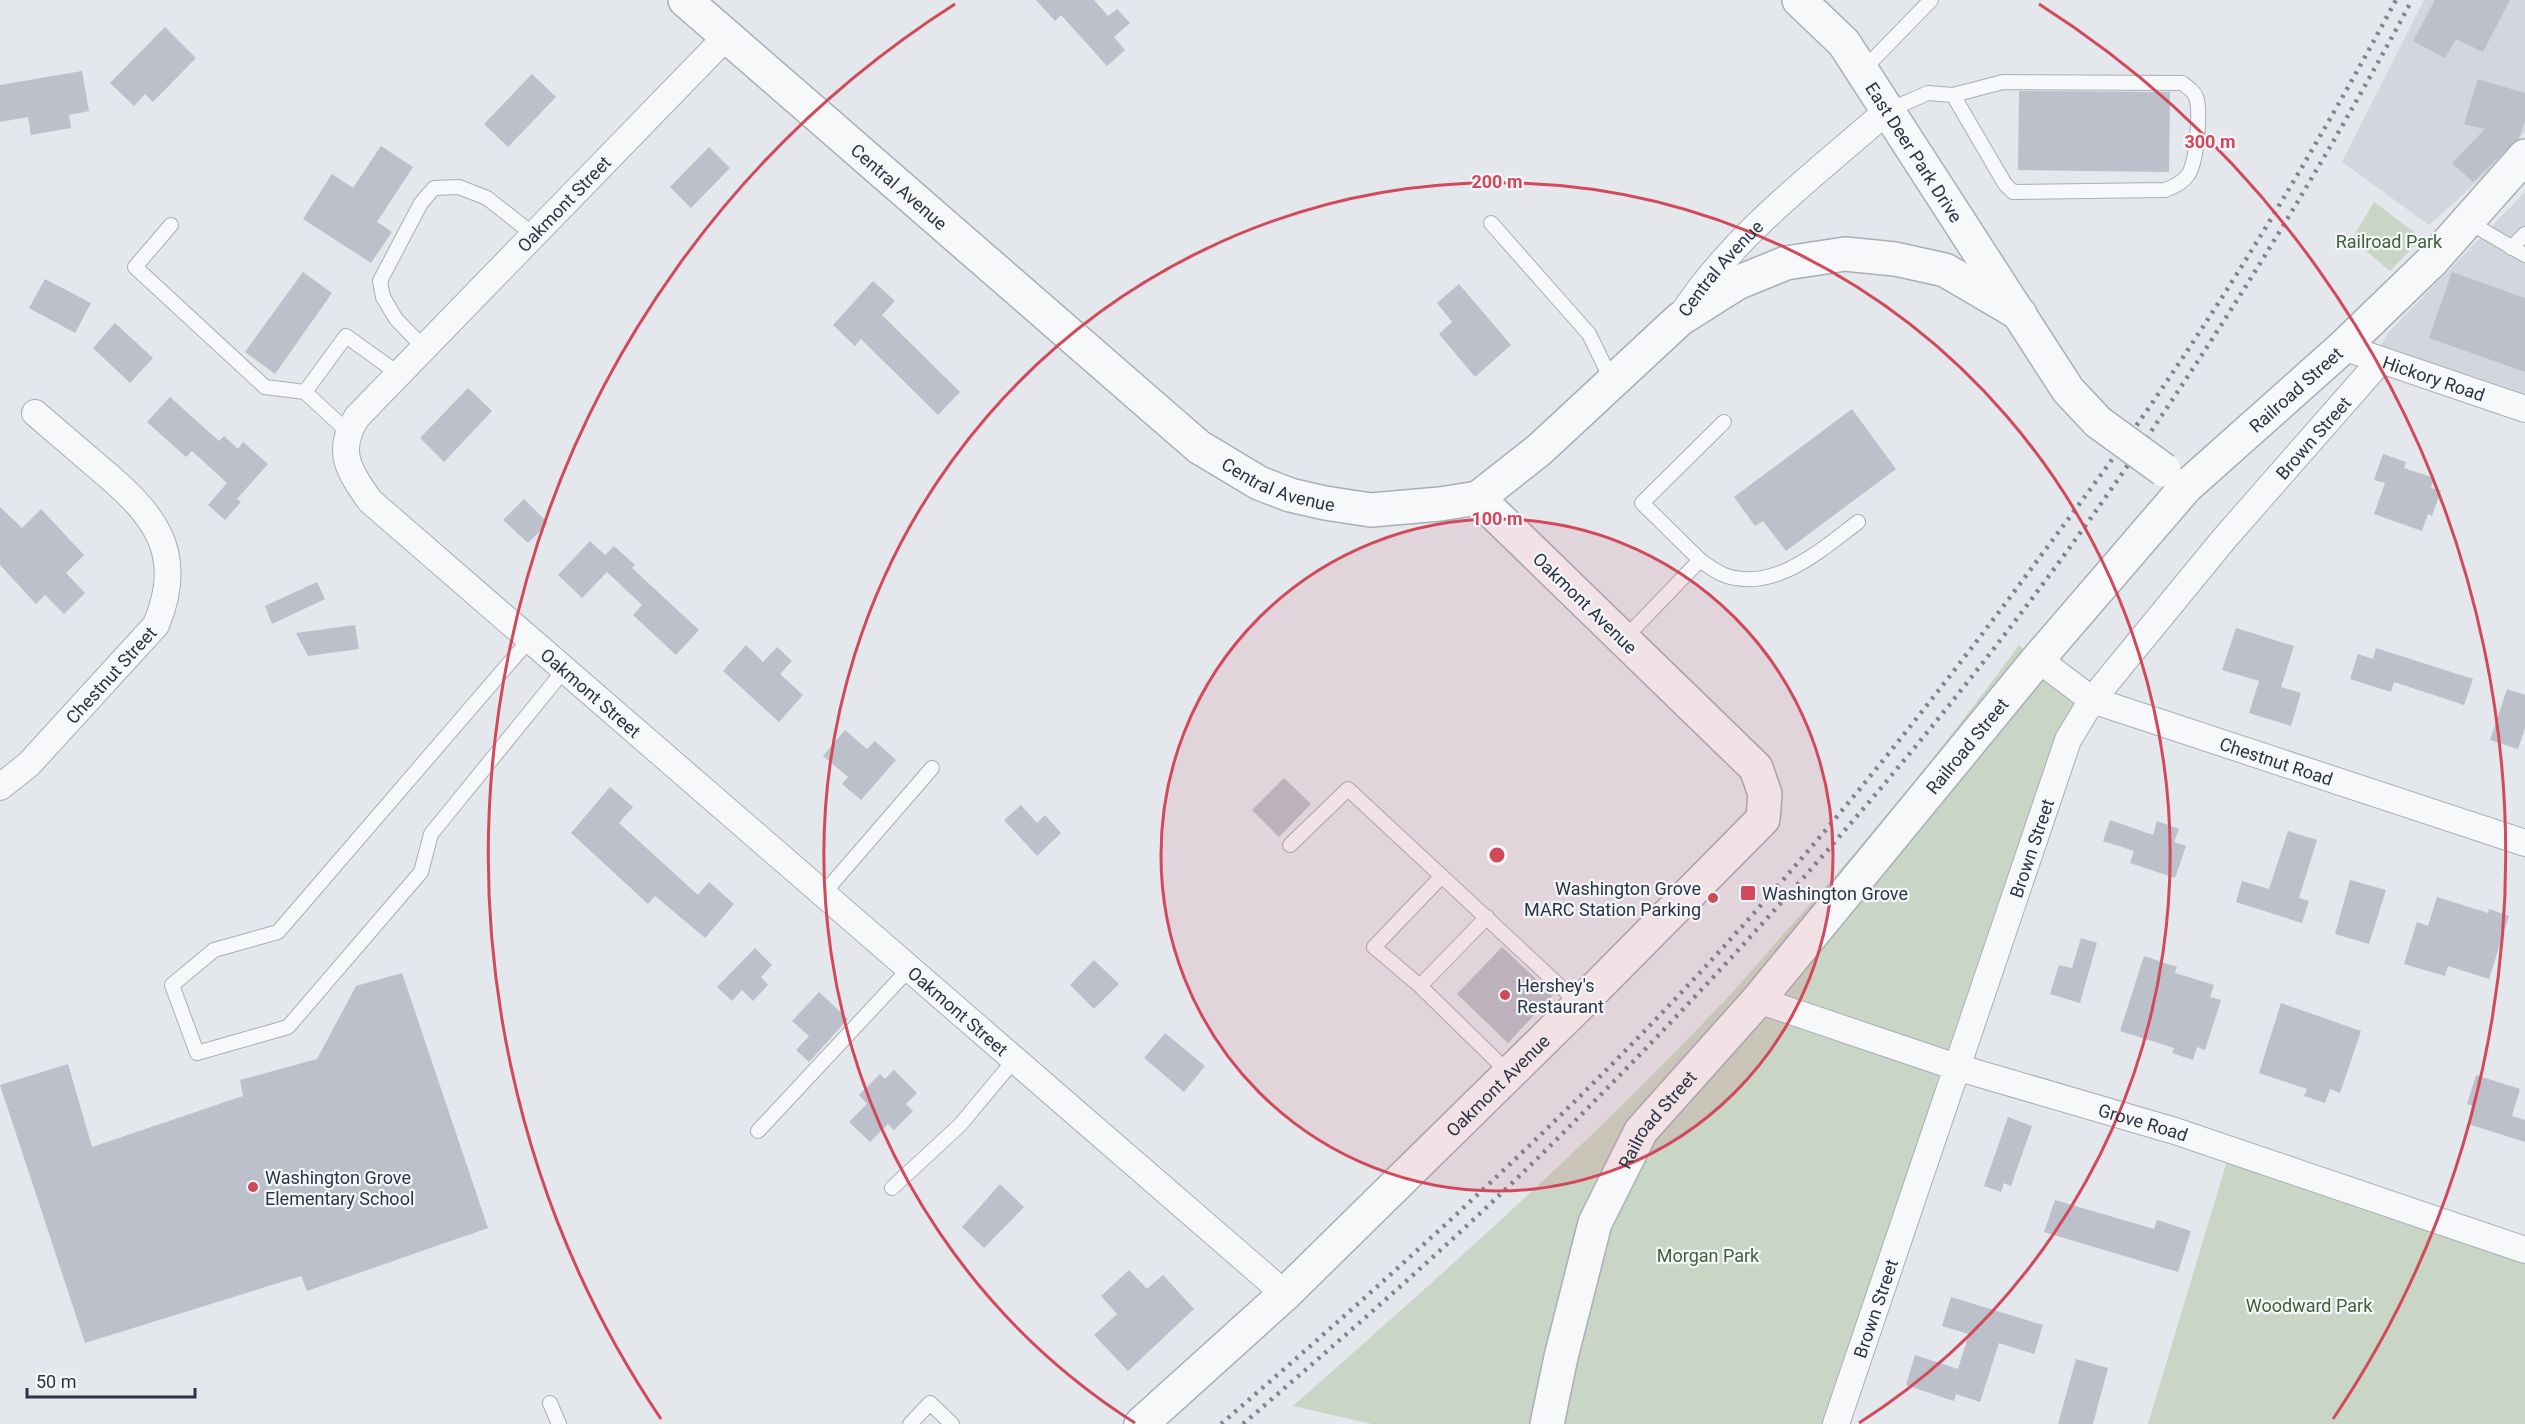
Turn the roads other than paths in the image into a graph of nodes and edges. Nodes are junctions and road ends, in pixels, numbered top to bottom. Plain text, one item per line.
1 (686, 0) edge
2 (1799, 0) edge
3 (1931, 0) edge
4 (727, 36) junction
5 (1860, 72) junction
6 (1953, 95) junction
7 (1887, 111) junction
8 (2525, 156) edge
9 (2467, 221) junction
10 (1491, 223) dead end
11 (171, 225) dead end
12 (2525, 234) edge
13 (534, 235) junction
14 (2511, 248) junction
15 (2525, 255) edge
16 (2020, 314) junction
17 (1680, 319) junction
18 (2343, 347) junction
19 (424, 348) junction
20 (2381, 360) junction
21 (399, 374) junction
22 (1612, 381) junction
23 (305, 392) junction
24 (2525, 409) edge
25 (35, 413) dead end
26 (1724, 422) dead end
27 (348, 432) junction
28 (2175, 479) junction
29 (1478, 498) junction
30 (1858, 522) dead end
31 (1700, 560) junction
32 (530, 639) junction
33 (1623, 640) junction
34 (2038, 659) junction
35 (565, 669) junction
36 (2092, 700) junction
37 (932, 768) dead end
38 (0, 787) edge
39 (2525, 843) edge
40 (1290, 845) dead end
41 (1442, 876) junction
42 (823, 894) junction
43 (1487, 917) junction
44 (910, 968) junction
45 (1420, 986) junction
46 (1758, 1000) junction
47 (1580, 1004) junction
48 (1015, 1059) junction
49 (1956, 1067) junction
50 (1509, 1073) junction
51 (758, 1131) dead end
52 (892, 1188) dead end
53 (2525, 1250) edge
54 (1285, 1294) junction
55 (550, 1403) dead end
56 (559, 1424) edge
57 (910, 1424) edge
58 (952, 1424) edge
59 (1141, 1424) edge
60 (1547, 1424) edge
61 (1836, 1424) edge

1 - 4 street, Central Avenue
2 - 5 street, East Deer Park Drive
3 - 5 lane
4 - 13 street, Oakmont Street
4 - 29 street, Central Avenue
5 - 7 street, East Deer Park Drive
6 - 6 lane
6 - 7 lane
7 - 16 street, East Deer Park Drive
7 - 17 street, Central Avenue
8 - 9 street, Railroad Street
9 - 14 lane
9 - 18 street, Railroad Street
10 - 22 lane
11 - 23 lane
12 - 14 lane
13 - 19 street, Oakmont Street
13 - 19 lane
14 - 15 lane
16 - 17 street, East Deer Park Drive
16 - 28 street, East Deer Park Drive, bridge
17 - 22 street, Central Avenue
18 - 20 street, Hickory Road
18 - 28 street, Railroad Street
19 - 21 street, Oakmont Street
20 - 24 street, Hickory Road
20 - 36 street, Brown Street
21 - 23 lane
21 - 27 street, Oakmont Street
22 - 29 street, Central Avenue
23 - 27 lane
25 - 38 street, Chestnut Street
26 - 31 lane
27 - 32 street, Oakmont Street
28 - 34 street, Railroad Street
29 - 33 street, Oakmont Avenue
30 - 31 lane
31 - 33 lane
32 - 35 street, Oakmont Street
32 - 35 lane
33 - 47 street, Oakmont Avenue
34 - 36 street, Chestnut Road
34 - 46 street, Railroad Street
35 - 42 street, Oakmont Street
36 - 39 street, Chestnut Road
36 - 49 street, Brown Street
37 - 42 lane
40 - 41 lane
41 - 43 lane
41 - 45 lane
42 - 44 street, Oakmont Street
43 - 45 lane
43 - 47 lane
44 - 48 street, Oakmont Street
44 - 51 lane
45 - 50 lane
46 - 49 street, Grove Road
46 - 60 street, Railroad Street
47 - 50 street, Oakmont Avenue
48 - 52 lane
48 - 54 street, Oakmont Street
49 - 53 street, Grove Road
49 - 61 street, Brown Street
50 - 54 street, Oakmont Avenue
54 - 59 street, Oakmont Avenue
55 - 56 lane
57 - 58 lane

